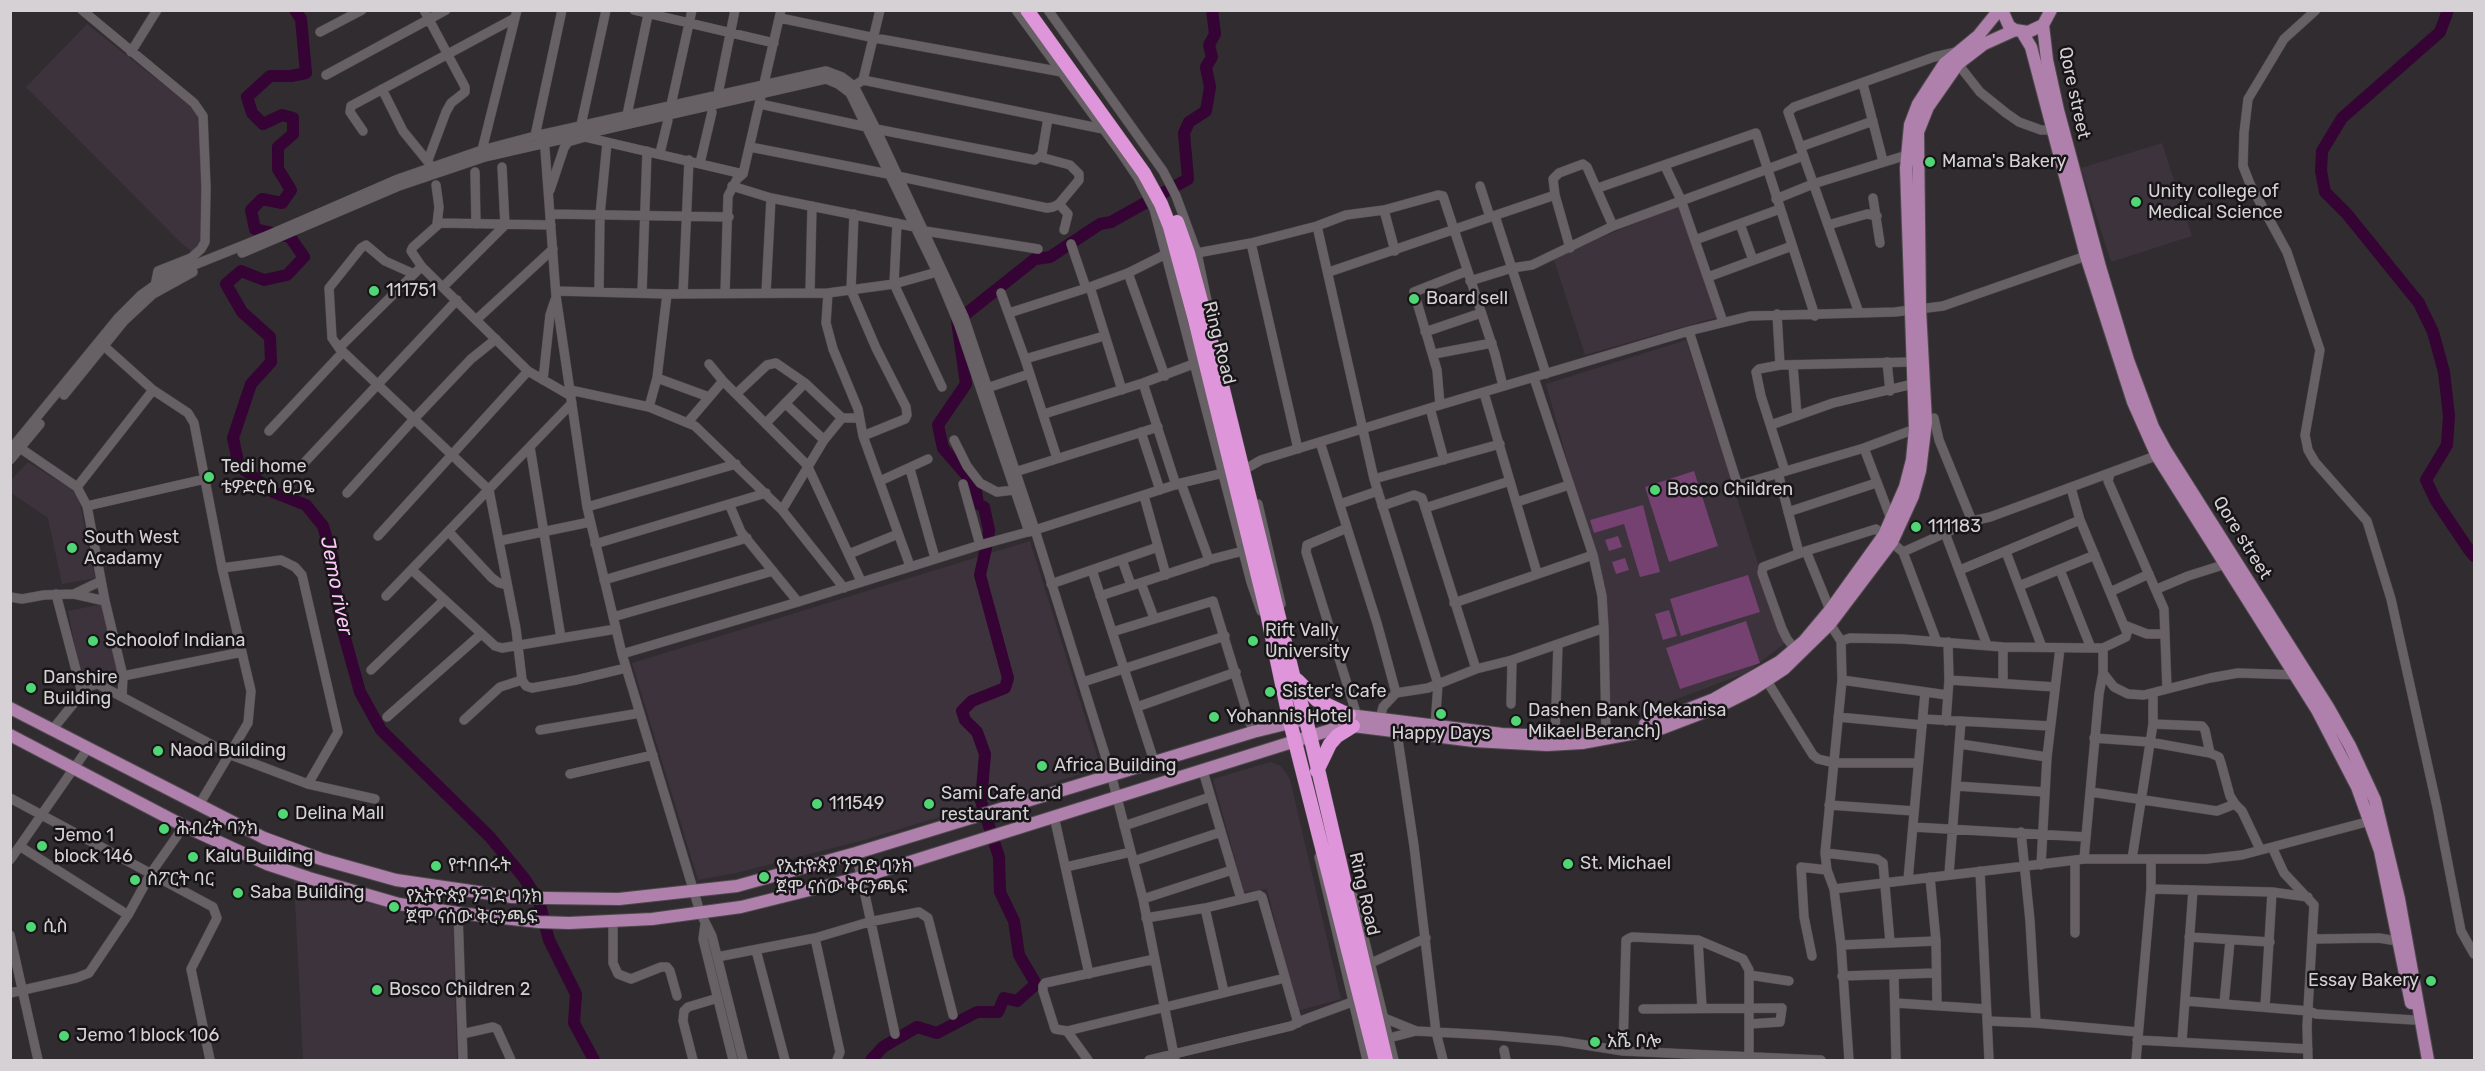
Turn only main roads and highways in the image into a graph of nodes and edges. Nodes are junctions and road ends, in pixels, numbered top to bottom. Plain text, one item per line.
1 (1027, 10) edge
2 (1038, 10) edge
3 (2000, 10) edge
4 (2047, 15) edge
5 (2019, 31) junction
6 (1957, 58) junction
7 (1152, 178) junction
8 (1915, 310) junction
9 (2161, 454) junction
10 (1888, 538) junction
11 (1274, 620) junction
12 (2301, 673) junction
13 (1293, 675) junction
14 (10, 708) edge
15 (1305, 718) junction
16 (1353, 719) junction
17 (1290, 722) junction
18 (10, 735) edge
19 (1310, 735) junction
20 (1582, 738) junction
21 (1296, 739) junction
22 (1317, 771) junction
23 (2375, 820) junction
24 (396, 880) junction
25 (392, 902) junction
26 (1376, 1060) edge
27 (1386, 1060) edge
28 (2421, 1060) edge
29 (2428, 1060) edge

1 - 7 highway, Ring Road
2 - 7 highway, Ring Road
3 - 5 main road, Qore street
3 - 6 main road
4 - 5 main road
4 - 9 main road, Qore street
5 - 6 main road
5 - 9 main road, Qore street
6 - 8 main road
6 - 8 main road
7 - 11 highway, Ring Road
8 - 10 main road
8 - 10 main road
9 - 12 main road, Qore street
9 - 12 main road, Qore street
10 - 20 main road
10 - 20 main road
11 - 13 highway, Ring Road
11 - 17 highway, Ring Road
12 - 23 main road, Qore street
13 - 15 highway, Ring Road
13 - 16 highway
14 - 24 main road
15 - 16 main road
15 - 17 main road
15 - 19 highway, Ring Road
16 - 19 main road
16 - 20 main road
16 - 20 main road
16 - 22 highway
17 - 21 highway, Ring Road
17 - 24 main road
18 - 25 main road
19 - 21 main road
19 - 22 highway, Ring Road
21 - 25 main road
21 - 26 highway, Ring Road
22 - 27 highway, Ring Road
23 - 28 main road, Qore street
23 - 29 main road, Qore street
24 - 25 main road

